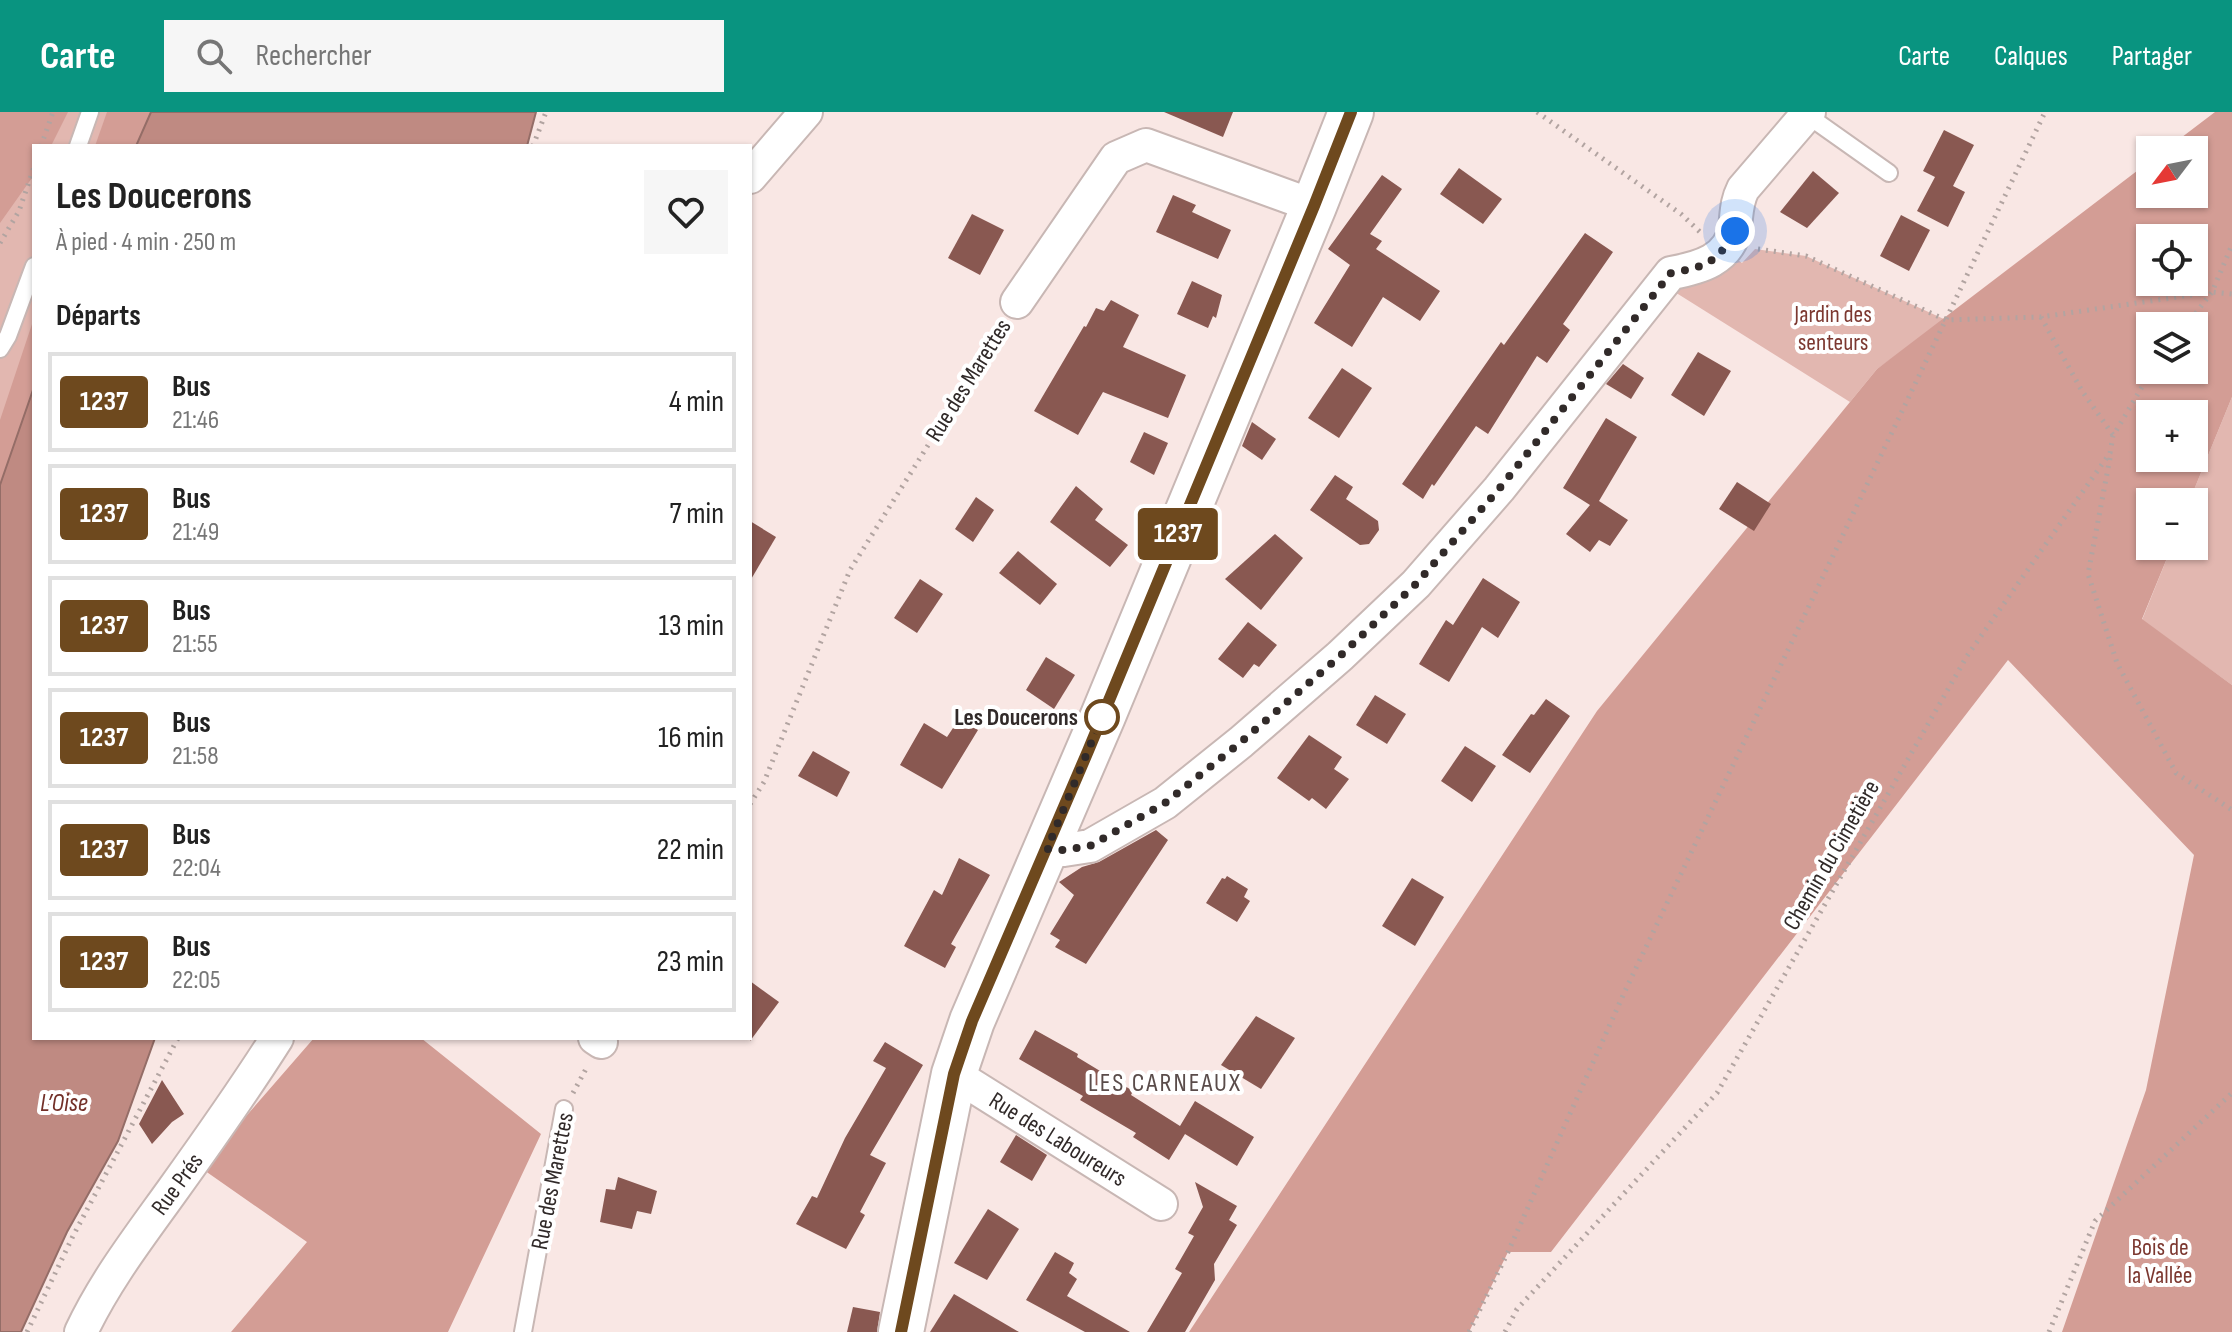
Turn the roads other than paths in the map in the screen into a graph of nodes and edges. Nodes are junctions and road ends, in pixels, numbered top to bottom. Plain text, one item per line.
1 (90, 112) edge
2 (806, 112) edge
3 (1351, 112) edge
4 (1808, 114) edge
5 (79, 144) edge
6 (1889, 173) dead end
7 (752, 175) edge
8 (1314, 206) junction
9 (32, 271) edge
10 (1017, 302) road end
11 (0, 349) edge
12 (1047, 849) junction
13 (276, 1040) edge
14 (954, 1074) junction
15 (564, 1109) road end
16 (1161, 1204) dead end
17 (81, 1332) edge
18 (523, 1332) edge
19 (901, 1332) edge

1 - 5 lane
2 - 7 street
3 - 8 street
4 - 6 lane
4 - 12 street
8 - 10 street, Rue des Marettes
8 - 12 street
9 - 11 lane
12 - 14 street
13 - 17 street, Rue Prés
14 - 16 street, Rue des Laboureurs
14 - 19 street
15 - 18 lane, Rue des Marettes

